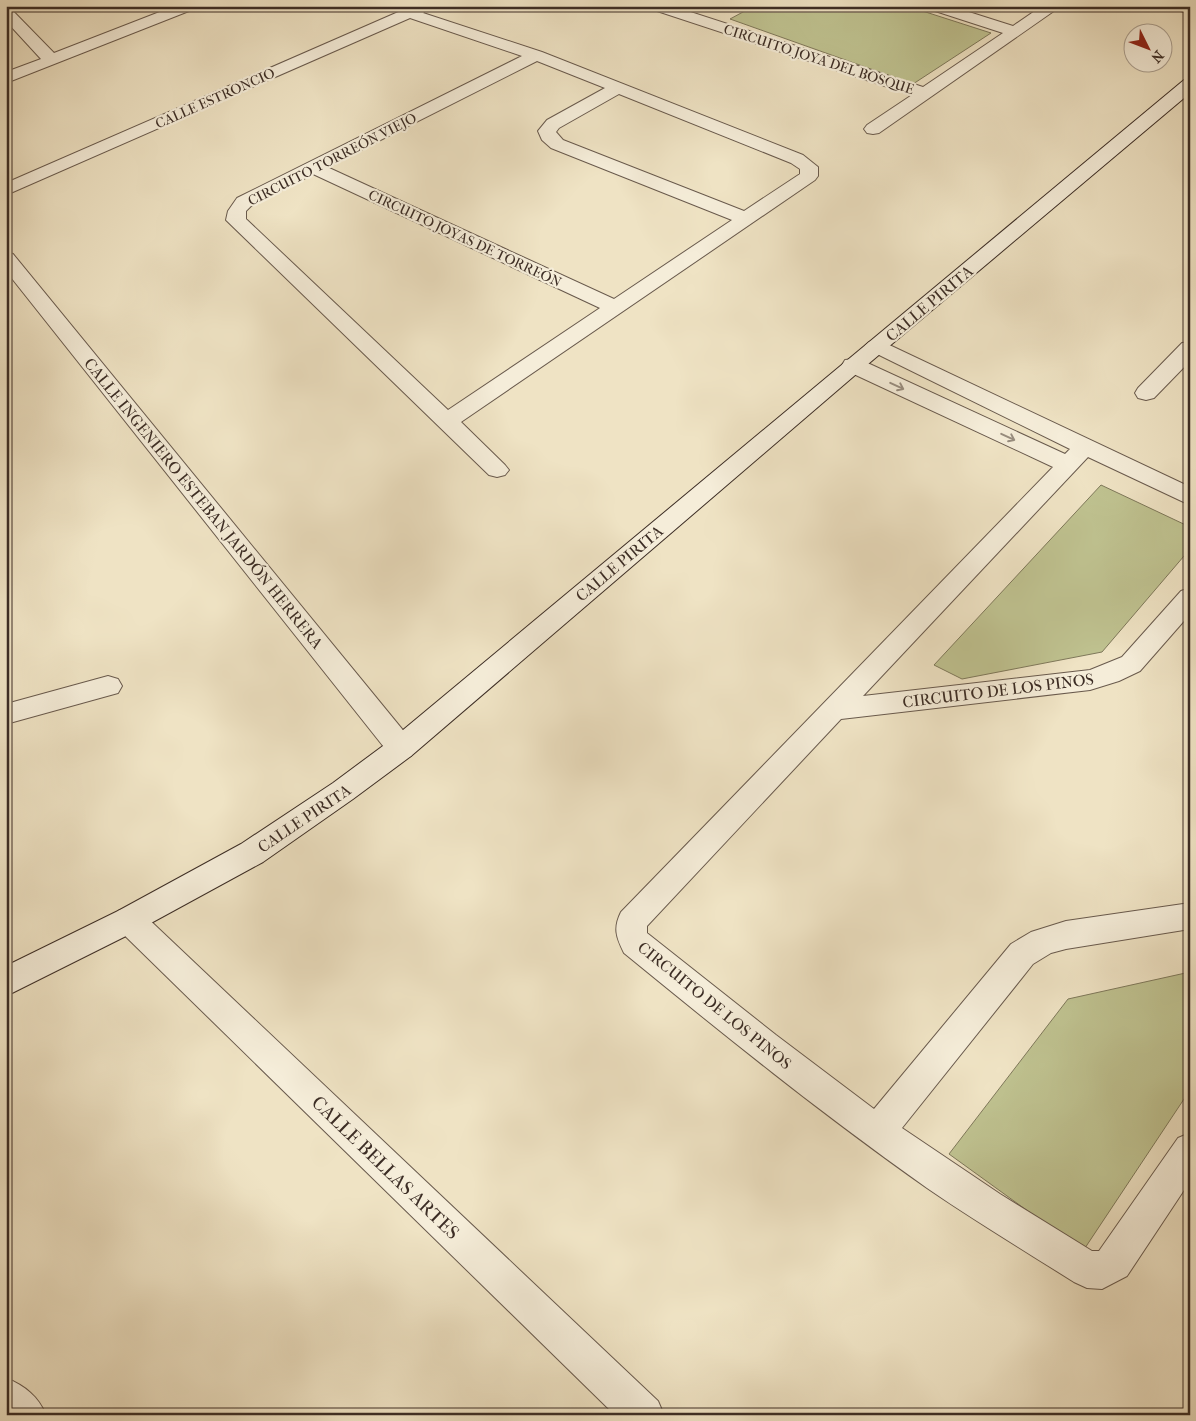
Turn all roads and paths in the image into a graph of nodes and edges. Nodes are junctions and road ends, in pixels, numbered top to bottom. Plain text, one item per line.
1 (189, 6) edge
2 (425, 6) edge
3 (656, 6) edge
4 (934, 6) edge
5 (1053, 6) edge
6 (1179, 6) edge
7 (1190, 9) edge
8 (6, 12) edge
9 (409, 13) junction
10 (1015, 32) junction
11 (536, 55) junction
12 (51, 60) junction
13 (6, 78) edge
14 (1190, 84) edge
15 (619, 87) junction
16 (926, 94) junction
17 (873, 129) dead end
18 (314, 168) junction
19 (6, 190) edge
20 (747, 219) junction
21 (6, 258) edge
22 (616, 308) junction
23 (876, 346) junction
24 (1190, 348) edge
25 (853, 365) junction
26 (1146, 393) dead end
27 (446, 422) junction
28 (1076, 456) junction
29 (497, 470) dead end
30 (1190, 497) edge
31 (1190, 597) edge
32 (108, 686) dead end
33 (834, 710) junction
34 (6, 714) edge
35 (401, 748) junction
36 (1190, 916) edge
37 (129, 920) junction
38 (6, 982) edge
39 (878, 1132) junction
40 (1190, 1150) edge
41 (6, 1398) edge
42 (26, 1415) edge
43 (644, 1415) edge

1 - 12 street
2 - 9 street, CALLE ESTRONCIO
3 - 16 street, CIRCUITO JOYA DEL BOSQUE
4 - 10 street
5 - 10 street, CIRCUITO JOYA DEL BOSQUE
6 - 7 street
8 - 12 street
9 - 11 street
9 - 19 street, CALLE ESTRONCIO
10 - 16 street, CIRCUITO JOYA DEL BOSQUE
11 - 15 street
11 - 18 street, CIRCUITO TORREÓN VIEJO
12 - 13 street
14 - 23 street, CALLE PIRITA
15 - 20 street
15 - 20 street
16 - 17 street, CIRCUITO JOYA DEL BOSQUE
18 - 22 street, CIRCUITO JOYAS DE TORREÓN
18 - 27 street, CIRCUITO TORREÓN VIEJO
20 - 22 street
21 - 35 street, CALLE INGENIERO ESTEBAN JARDÓN HERRERA
22 - 27 street
23 - 25 street, CALLE PIRITA
23 - 28 street
24 - 26 street
25 -> 28 street
25 - 35 street, CALLE PIRITA
27 - 29 street, CIRCUITO TORREÓN VIEJO
28 - 30 street
28 - 33 street, CIRCUITO DE LOS PINOS
31 - 33 street, CIRCUITO DE LOS PINOS
32 - 34 street
33 - 39 street, CIRCUITO DE LOS PINOS
35 - 37 street, CALLE PIRITA
36 - 39 street
37 - 38 street, CALLE PIRITA
37 - 43 street, CALLE BELLAS ARTES
39 - 40 street, CIRCUITO DE LOS PINOS
41 - 42 street

